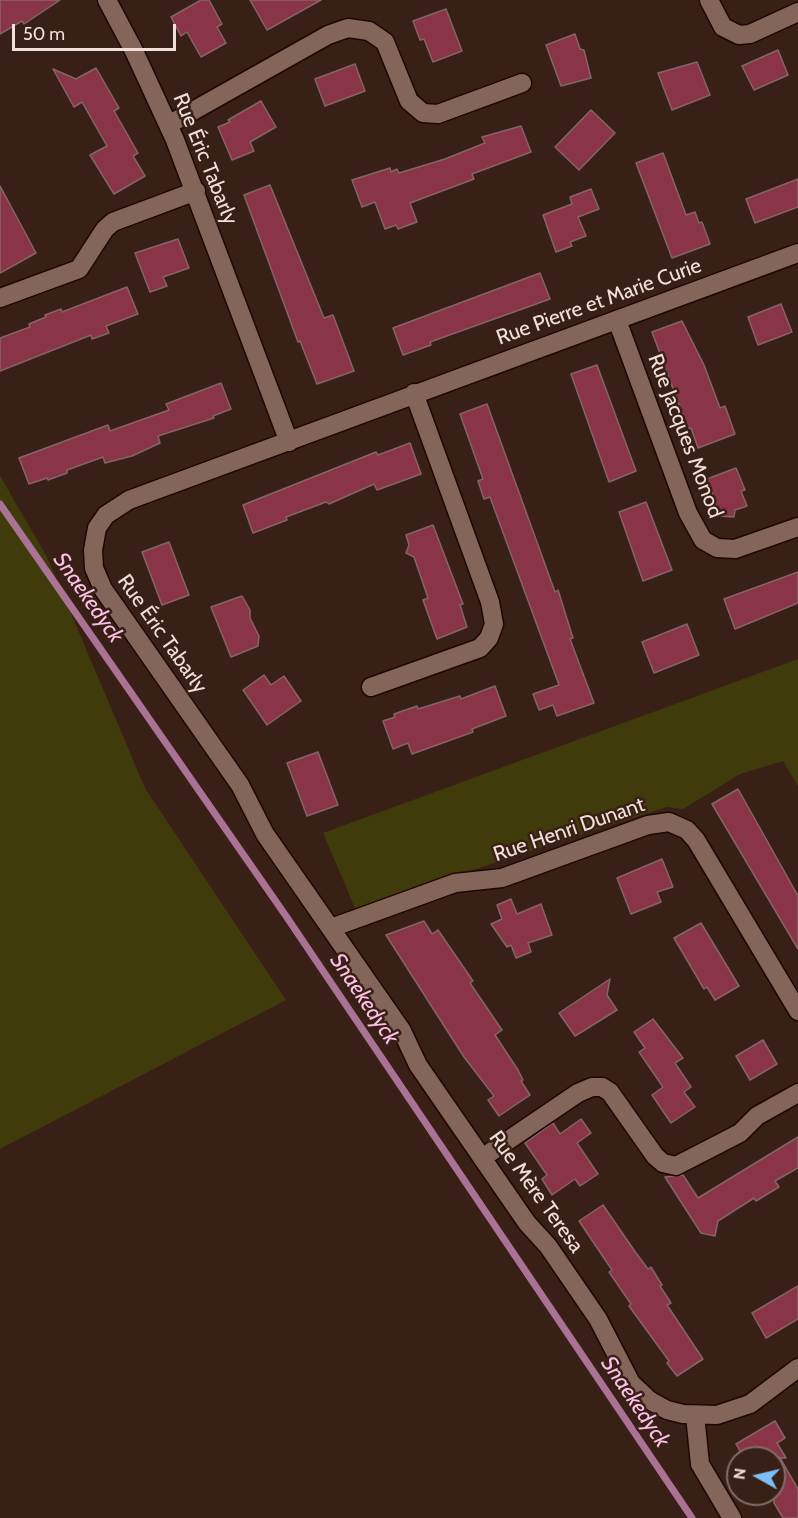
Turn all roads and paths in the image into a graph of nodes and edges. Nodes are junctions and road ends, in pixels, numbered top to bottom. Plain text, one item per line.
1 (107, 0) edge
2 (709, 0) edge
3 (798, 12) edge
4 (522, 83) dead end
5 (168, 124) junction
6 (196, 191) junction
7 (798, 253) edge
8 (0, 298) edge
9 (617, 320) junction
10 (414, 393) junction
11 (289, 442) junction
12 (798, 527) edge
13 (371, 687) dead end
14 (295, 876) joint
15 (331, 928) junction
16 (798, 1011) edge
17 (798, 1093) edge
18 (482, 1158) junction
19 (798, 1368) edge
20 (695, 1415) junction
21 (732, 1518) edge

1 - 5 street, Rue Éric Tabarly
2 - 3 street
4 - 5 street
5 - 6 street, Rue Éric Tabarly
6 - 8 street
6 - 11 street, Rue Éric Tabarly
7 - 9 street, Rue Pierre et Marie Curie
9 - 10 street, Rue Pierre et Marie Curie
9 - 12 street, Rue Jacques Monod
10 - 11 street, Rue Éric Tabarly
10 - 13 street
11 - 14 street, Rue Éric Tabarly
14 - 15 street, Rue Mère Teresa
15 - 16 street, Rue Henri Dunant
15 - 18 street, Rue Mère Teresa
17 - 18 street
18 - 20 street, Rue Mère Teresa
19 - 20 street, Rue Mère Teresa
20 - 21 street

